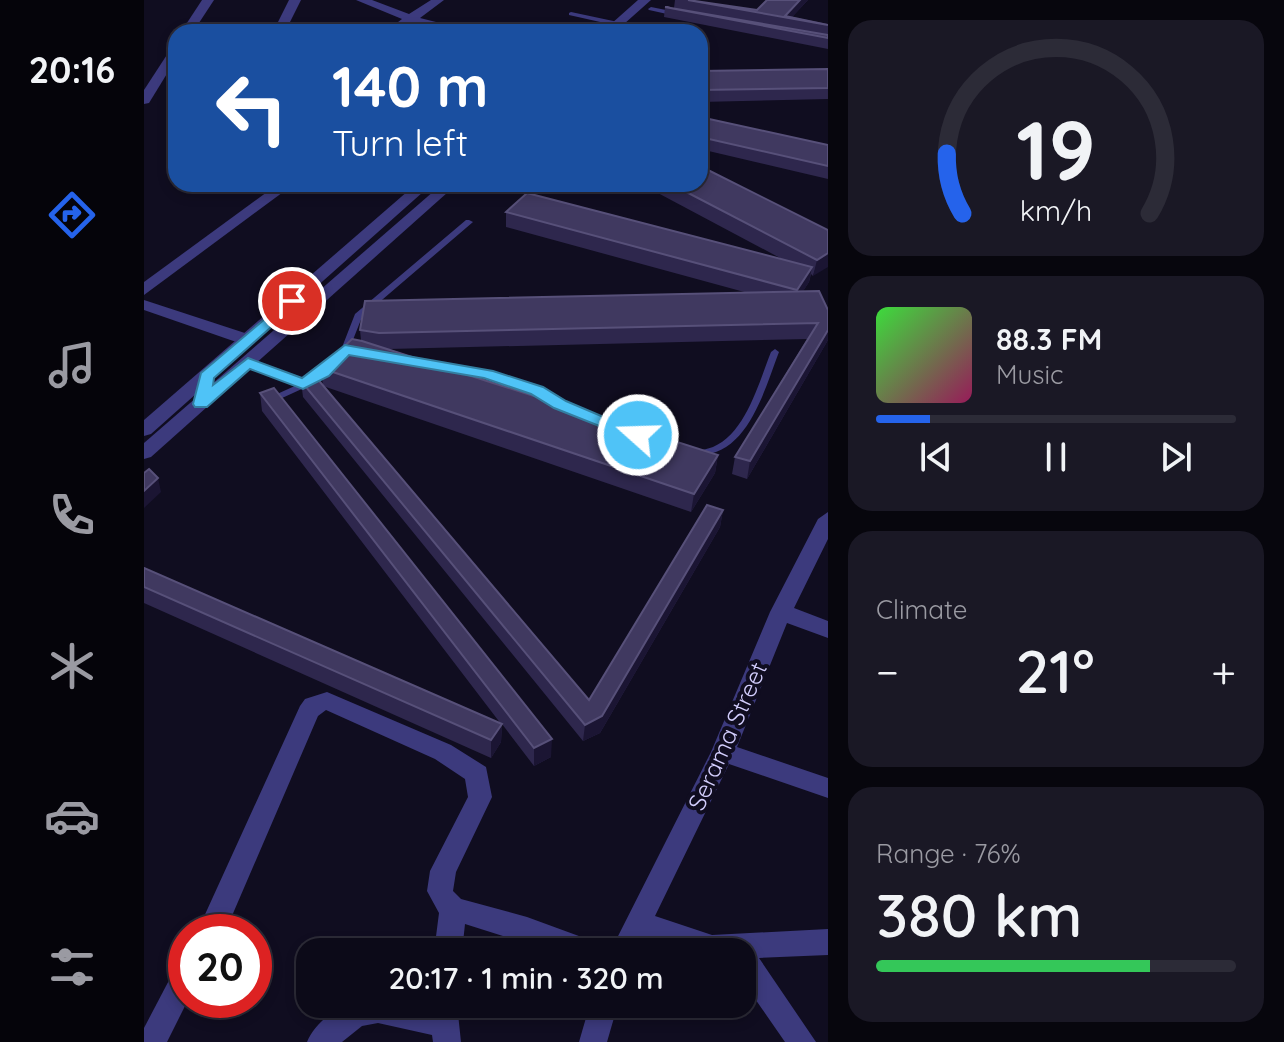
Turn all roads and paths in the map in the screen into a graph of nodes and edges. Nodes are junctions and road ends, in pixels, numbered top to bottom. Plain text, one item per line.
1 (208, 0) edge
2 (295, 0) edge
3 (362, 0) edge
4 (438, 0) edge
5 (661, 0) edge
6 (648, 5) edge
7 (571, 14) dead end
8 (681, 15) edge
9 (411, 19) junction
10 (192, 24) edge
11 (283, 24) edge
12 (403, 24) edge
13 (434, 24) edge
14 (602, 24) edge
15 (623, 24) edge
16 (168, 62) edge
17 (144, 100) edge
18 (276, 192) edge
19 (416, 192) edge
20 (441, 192) edge
21 (469, 222) dead end
22 (144, 290) edge
23 (144, 305) edge
24 (248, 340) junction
25 (345, 350) junction
26 (775, 352) dead end
27 (361, 353) edge
28 (418, 362) edge
29 (248, 363) junction
30 (207, 376) junction
31 (303, 384) junction
32 (263, 403) edge
33 (201, 404) junction
34 (587, 416) edge
35 (144, 430) edge
36 (688, 450) edge
37 (144, 453) edge
38 (828, 519) edge
39 (781, 612) junction
40 (828, 630) edge
41 (723, 752) junction
42 (826, 784) edge
43 (453, 909) junction
44 (220, 914) edge
45 (638, 923) junction
46 (450, 938) edge
47 (550, 938) edge
48 (631, 938) edge
49 (680, 938) edge
50 (828, 942) edge
51 (756, 950) edge
52 (756, 977) edge
53 (168, 1011) edge
54 (600, 1018) edge
55 (445, 1023) edge
56 (152, 1042) edge
57 (321, 1042) edge
58 (593, 1042) edge
59 (802, 1042) edge

1 - 10 street
2 - 11 street
3 - 9 street
4 - 9 street
5 - 6 street
6 - 8 lane
6 - 15 street
7 - 14 lane
9 - 12 street
9 - 13 street
16 - 17 street
18 - 22 street
19 - 24 street
20 - 29 street
21 - 25 lane
23 - 24 street
24 - 30 street
25 - 27 lane
25 - 31 lane
26 - 36 lane
28 - 34 lane
29 - 31 lane
29 - 33 street
30 - 33 street
30 - 35 street
31 - 32 lane
33 - 37 street
38 - 39 street, Serama Street
39 - 40 street
39 - 41 street, Serama Street
41 - 42 street
41 - 45 street, Serama Street
43 - 44 street
43 - 46 street
43 - 47 street
45 - 48 street, Serama Street
45 - 49 street
50 - 51 street
52 - 59 street
53 - 56 street
54 - 58 street
55 - 57 street

